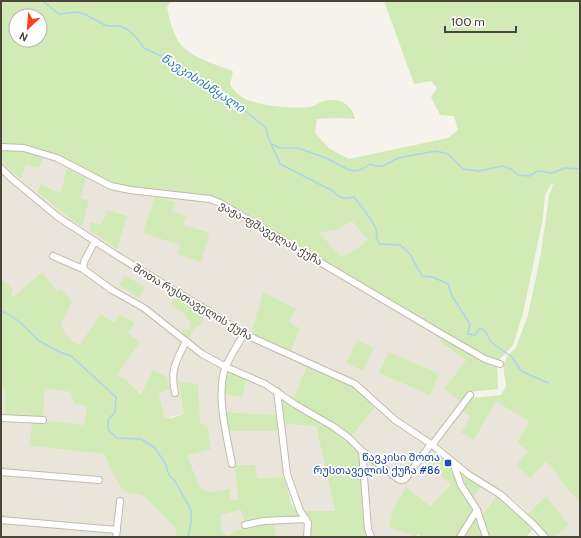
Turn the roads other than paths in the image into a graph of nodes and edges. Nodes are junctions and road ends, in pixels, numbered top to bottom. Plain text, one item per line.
1 (1, 147) edge
2 (1, 168) edge
3 (95, 241) junction
4 (53, 256) dead end
5 (83, 269) junction
6 (244, 334) junction
7 (186, 341) junction
8 (500, 364) dead end
9 (226, 367) junction
10 (276, 391) junction
11 (175, 393) dead end
12 (470, 395) dead end
13 (1, 418) edge
14 (43, 420) dead end
15 (432, 444) junction
16 (362, 451) junction
17 (453, 463) junction
18 (232, 464) dead end
19 (1, 472) edge
20 (99, 480) dead end
21 (120, 501) dead end
22 (477, 510) junction
23 (306, 519) junction
24 (1, 520) edge
25 (245, 525) dead end
26 (117, 534) edge
27 (307, 537) edge
28 (371, 537) edge
29 (460, 537) edge
30 (486, 537) edge
31 (545, 537) edge

1 - 8 street, ვაჟა-ფშაველას ქუჩა
2 - 3 street, შოთა რუსთაველის ქუჩა
3 - 5 street
3 - 6 street, შოთა რუსთაველის ქუჩა
4 - 5 street
5 - 7 street
6 - 9 street
6 - 15 street, შოთა რუსთაველის ქუჩა
7 - 9 street
7 - 11 street
9 - 10 street
9 - 18 street
10 - 16 street
10 - 23 street
12 - 15 street
13 - 14 street
15 - 16 street
15 - 17 street, შოთა რუსთაველის ქუჩა
16 - 28 street
17 - 22 street
17 - 31 street, შოთა რუსთაველის ქუჩა
19 - 20 street
21 - 26 street
22 - 29 street
22 - 30 street
23 - 25 street
23 - 27 street
24 - 26 street

